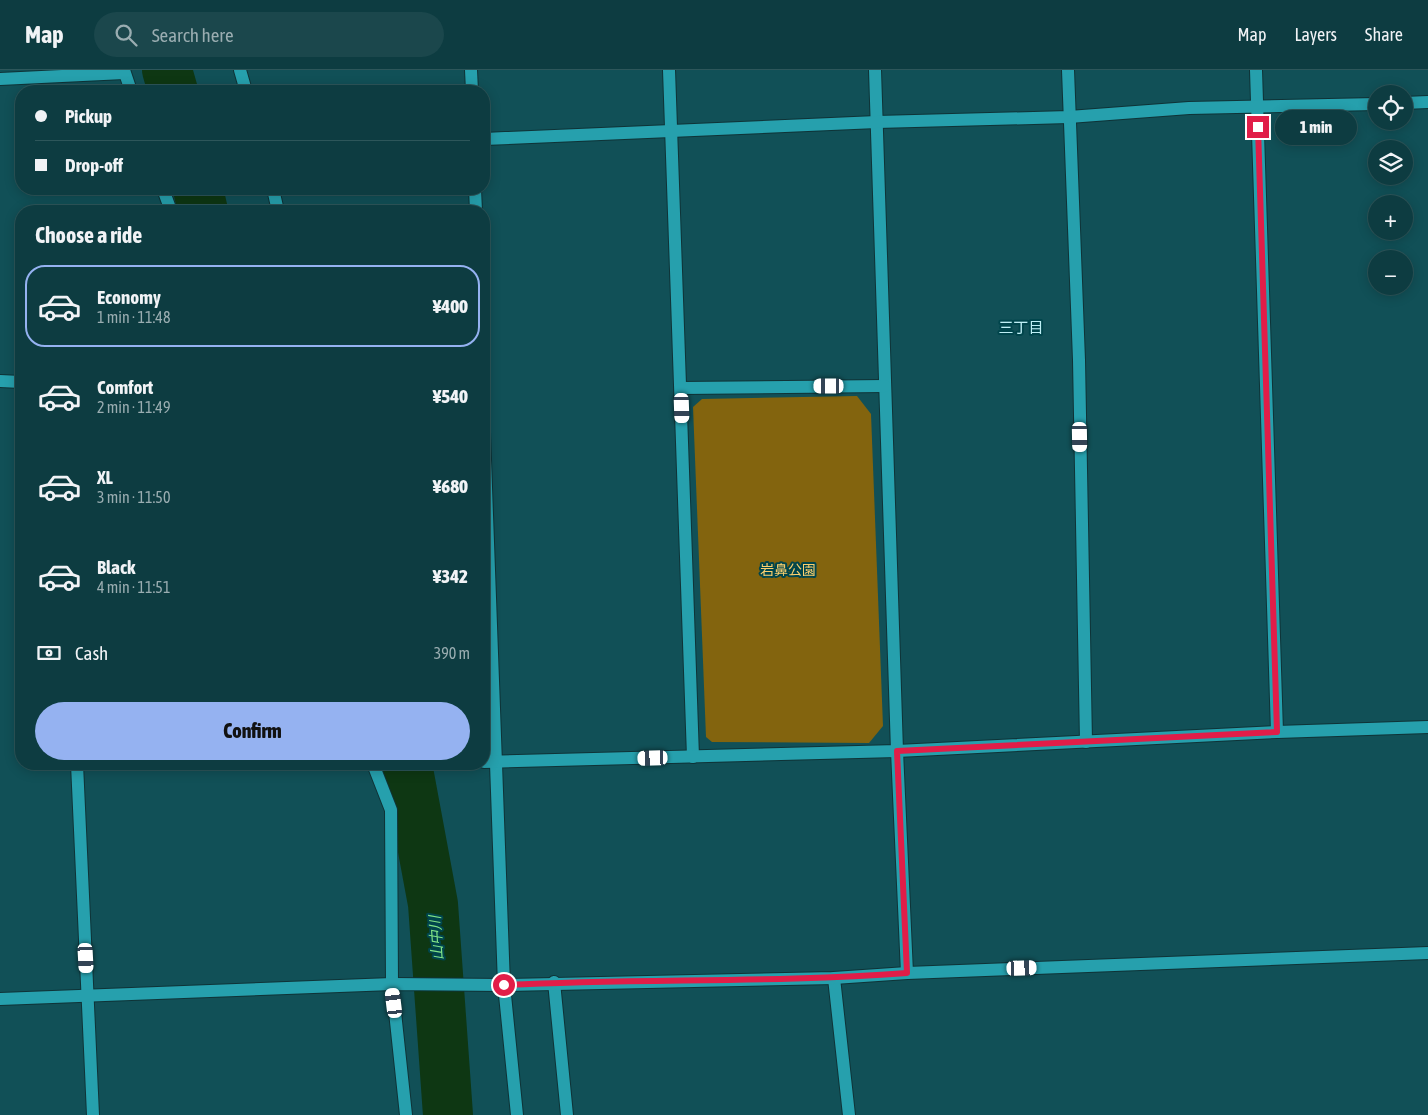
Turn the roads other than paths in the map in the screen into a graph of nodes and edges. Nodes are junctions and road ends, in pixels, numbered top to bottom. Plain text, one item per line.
1 (240, 70) edge
2 (471, 70) edge
3 (669, 70) edge
4 (875, 70) edge
5 (1068, 70) edge
6 (1256, 70) edge
7 (124, 72) edge
8 (0, 79) edge
9 (129, 85) edge
10 (244, 85) edge
11 (472, 85) edge
12 (1428, 102) edge
13 (1413, 103) edge
14 (1368, 104) edge
15 (1257, 108) junction
16 (1069, 117) junction
17 (877, 122) junction
18 (671, 129) junction
19 (490, 139) edge
20 (0, 381) edge
21 (15, 382) edge
22 (885, 386) junction
23 (681, 388) junction
24 (1428, 727) edge
25 (1277, 732) junction
26 (1086, 742) junction
27 (897, 751) junction
28 (693, 757) junction
29 (490, 762) edge
30 (77, 770) edge
31 (375, 770) edge
32 (1428, 952) edge
33 (907, 973) junction
34 (834, 978) junction
35 (554, 982) junction
36 (392, 984) junction
37 (504, 985) junction
38 (88, 997) junction
39 (0, 1000) edge
40 (94, 1115) edge
41 (406, 1115) edge
42 (517, 1115) edge
43 (567, 1115) edge
44 (849, 1115) edge

1 - 10 street
2 - 11 street
3 - 18 street
4 - 17 street
5 - 16 street
6 - 15 street
7 - 8 street
7 - 9 street
12 - 13 street
14 - 15 street
15 - 16 street
15 - 25 street
16 - 17 street
16 - 26 street
17 - 18 street
17 - 22 street
18 - 19 street
18 - 23 street
20 - 21 street
22 - 23 street
22 - 27 street
23 - 28 street
24 - 25 street
25 - 26 street
26 - 27 street
27 - 28 street
27 - 33 street
28 - 29 street
29 - 37 street
30 - 38 street
31 - 36 street
32 - 33 street
33 - 34 street
34 - 35 street
34 - 44 street
35 - 37 street
35 - 43 street
36 - 37 street
36 - 38 street
36 - 41 street
37 - 42 street
38 - 39 street
38 - 40 street

